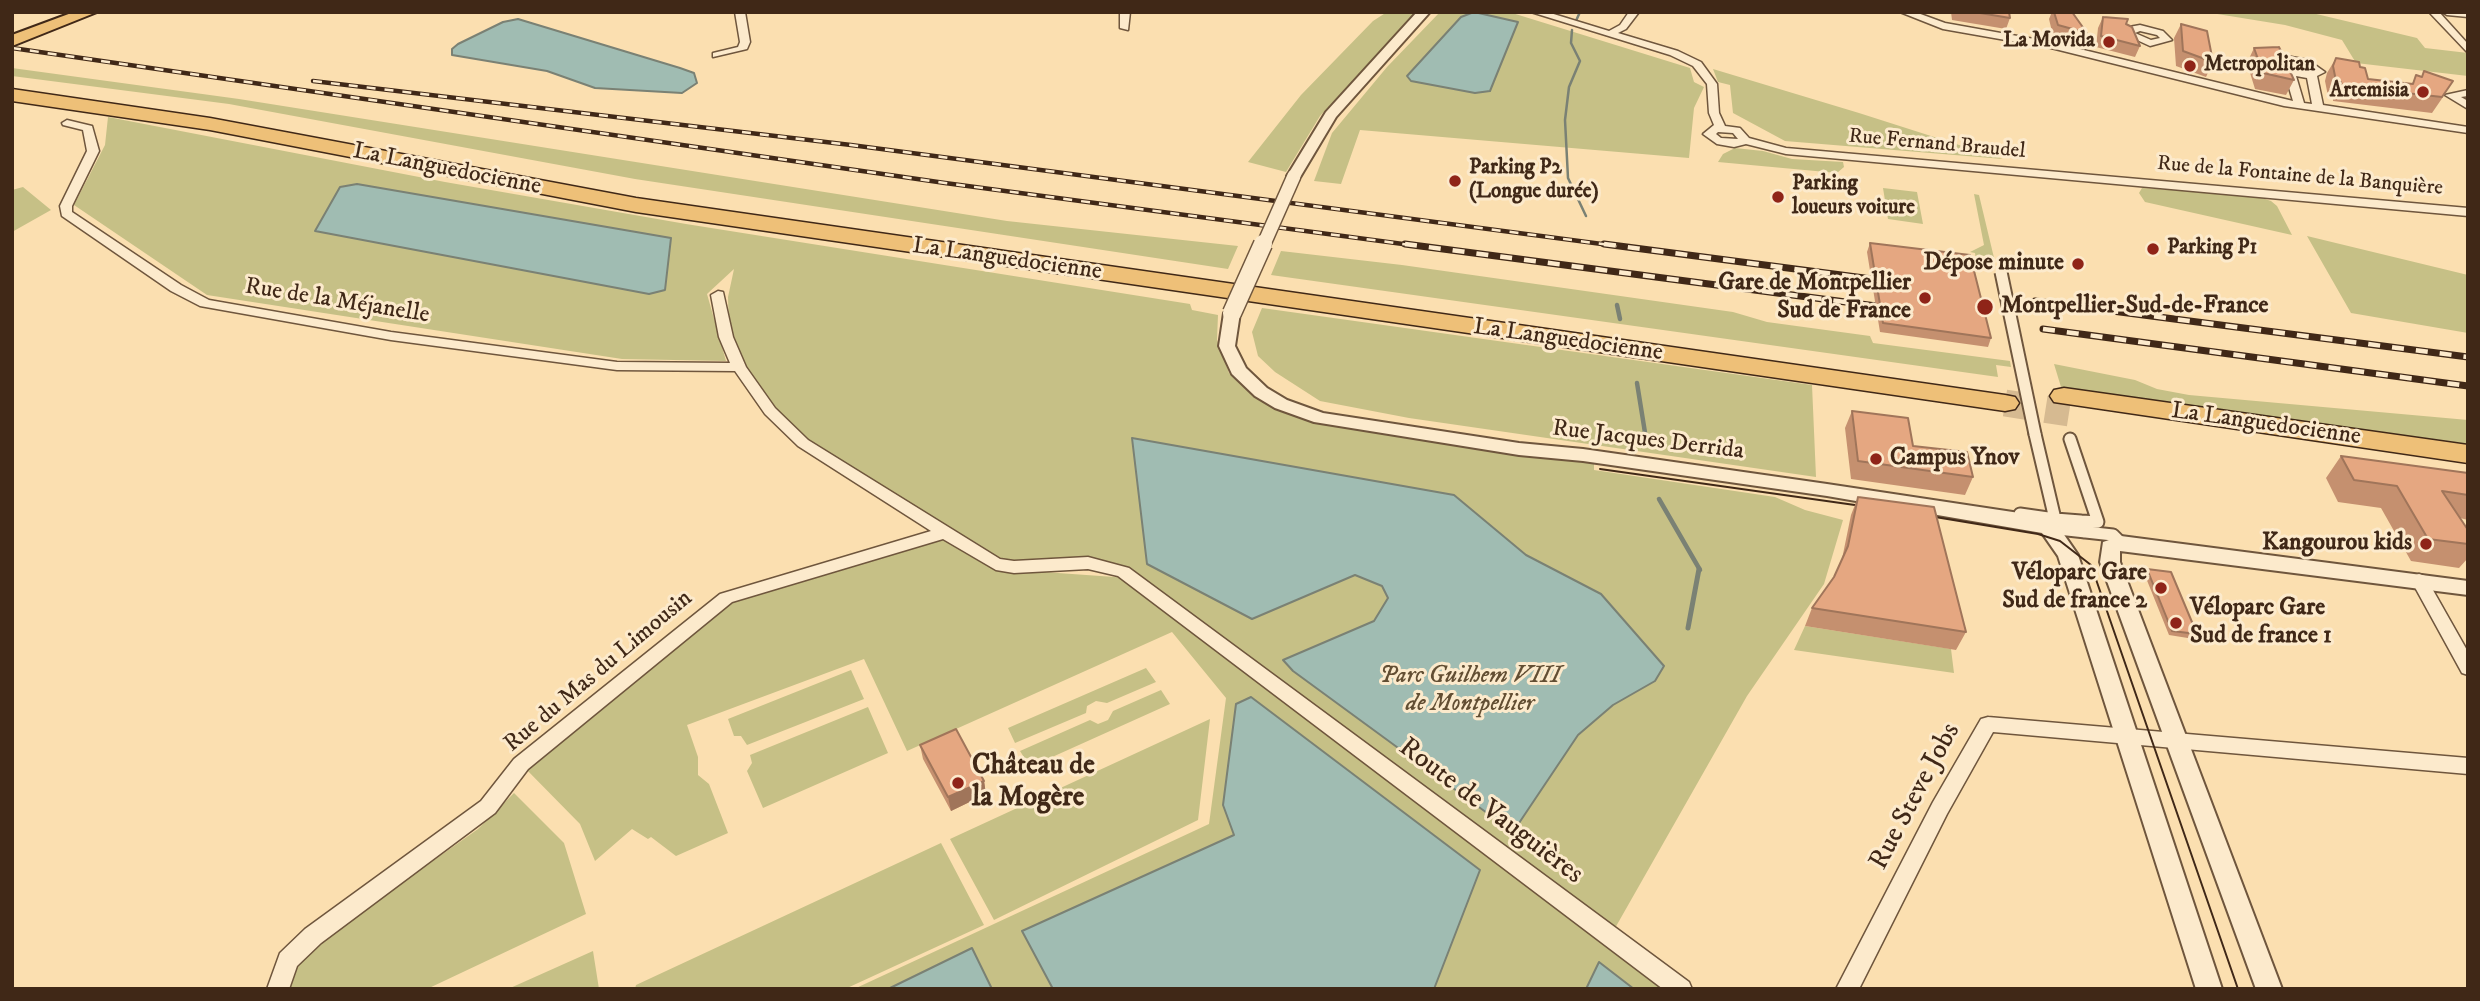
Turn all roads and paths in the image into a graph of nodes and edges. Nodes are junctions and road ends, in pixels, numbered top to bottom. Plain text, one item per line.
1 (76, 12) edge
2 (89, 12) edge
3 (740, 12) edge
4 (1125, 12) edge
5 (1424, 12) edge
6 (1536, 12) edge
7 (1634, 12) edge
8 (1905, 12) edge
9 (2434, 12) edge
10 (2447, 12) edge
11 (2468, 14) edge
12 (1125, 27) dead end
13 (2029, 28) dead end
14 (1610, 34) junction
15 (15, 39) edge
16 (2028, 41) junction
17 (2468, 50) edge
18 (717, 55) dead end
19 (2148, 69) junction
20 (2168, 74) junction
21 (12, 84) edge
22 (2468, 93) edge
23 (12, 95) edge
24 (2462, 104) edge
25 (2300, 106) junction
26 (2318, 109) junction
27 (67, 123) dead end
28 (2448, 126) junction
29 (2467, 127) edge
30 (1294, 176) joint
31 (2128, 181) joint
32 (2468, 212) edge
33 (2001, 272) dead end
34 (719, 295) dead end
35 (1232, 313) joint
36 (739, 368) junction
37 (2068, 416) junction
38 (2468, 454) edge
39 (2468, 471) edge
40 (2020, 514) dead end
41 (2052, 524) junction
42 (2082, 527) junction
43 (943, 533) junction
44 (2121, 543) junction
45 (2419, 580) junction
46 (2468, 588) edge
47 (2468, 668) edge
48 (2126, 734) junction
49 (2175, 738) junction
50 (2468, 766) edge
51 (278, 989) edge
52 (1681, 989) edge
53 (1847, 989) edge
54 (2209, 989) edge
55 (2269, 989) edge

1 - 15 highway
2 - 15 highway
3 - 18 street
4 - 12 street
5 - 30 street
6 - 14 street
7 - 14 street
8 - 16 street
9 - 17 street
10 - 11 street
13 - 16 street
14 - 31 street, Rue Fernand Braudel
16 - 19 street
19 - 20 street
19 - 20 street
20 - 25 street
21 - 23 highway, La Languedocienne
22 - 24 street
24 - 28 street
25 - 26 street
25 - 26 street
26 - 28 street
27 - 36 street, Rue de la Méjanelle
28 - 29 street
30 - 35 street, bridge
31 - 32 street, Rue de la Fontaine de la Banquière
33 - 41 street, bridge
34 - 36 street, Route de Vauguières
35 - 41 street, Rue Jacques Derrida
36 - 43 street, Route de Vauguières
37 - 38 highway, La Languedocienne
37 - 39 highway, La Languedocienne
37 - 42 street
40 - 41 street
41 - 42 street, Rue Jacques Derrida
41 - 48 street
42 - 44 street, Rue Jacques Derrida
43 - 51 street, Rue du Mas du Limousin
43 - 52 street, Route de Vauguières
44 - 45 street
44 - 49 street
45 - 46 street
45 - 47 street
48 - 49 street, Rue Steve Jobs
48 - 53 street, Rue Steve Jobs
48 - 54 street
49 - 50 street, Rue Steve Jobs
49 - 55 street

